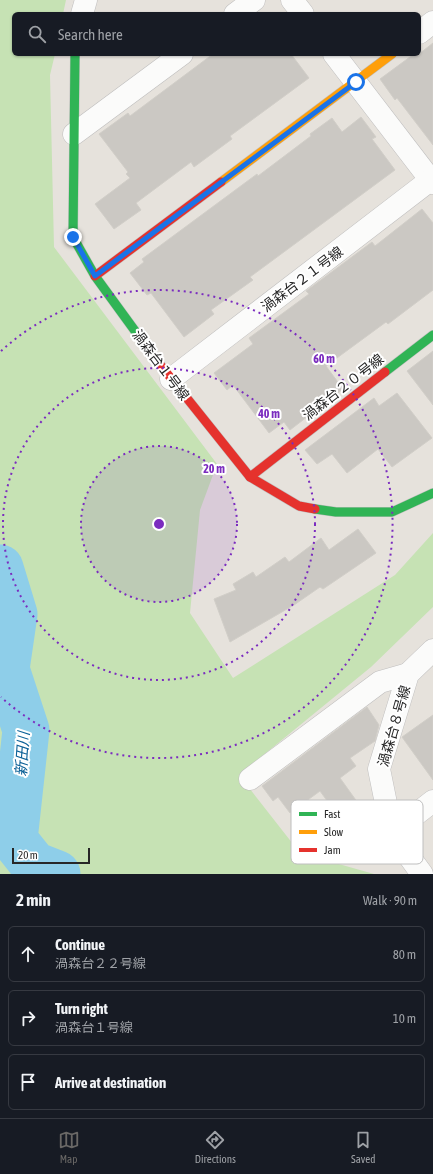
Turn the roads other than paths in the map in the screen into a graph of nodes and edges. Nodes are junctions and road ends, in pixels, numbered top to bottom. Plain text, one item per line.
1 (86, 0) edge
2 (254, 0) edge
3 (292, 0) edge
4 (83, 12) edge
5 (238, 12) edge
6 (301, 12) edge
7 (433, 22) edge
8 (421, 31) edge
9 (75, 56) edge
10 (179, 56) edge
11 (336, 56) edge
12 (389, 56) edge
13 (356, 82) junction
14 (74, 134) junction
15 (432, 180) edge
16 (95, 276) junction
17 (433, 335) edge
18 (171, 379) junction
19 (250, 476) junction
20 (433, 493) edge
21 (433, 650) edge
22 (408, 674) junction
23 (250, 779) dead end
24 (385, 800) edge
25 (433, 801) edge
26 (423, 809) edge
27 (415, 864) edge
28 (422, 874) edge

1 - 4 street
2 - 5 street
3 - 6 street
7 - 8 street
9 - 14 street, 渦森台１号線
10 - 14 street
11 - 13 street
12 - 13 street
13 - 15 street
13 - 16 street
14 - 16 street, 渦森台１号線
15 - 18 street, 渦森台２１号線
16 - 18 street, 渦森台１号線
17 - 19 street, 渦森台２０号線
18 - 19 street, 渦森台１号線
19 - 20 street, 渦森台１号線
21 - 22 street, 渦森台８号線
22 - 23 street
22 - 24 street, 渦森台８号線
25 - 26 street
27 - 28 street, 渦森台８号線

